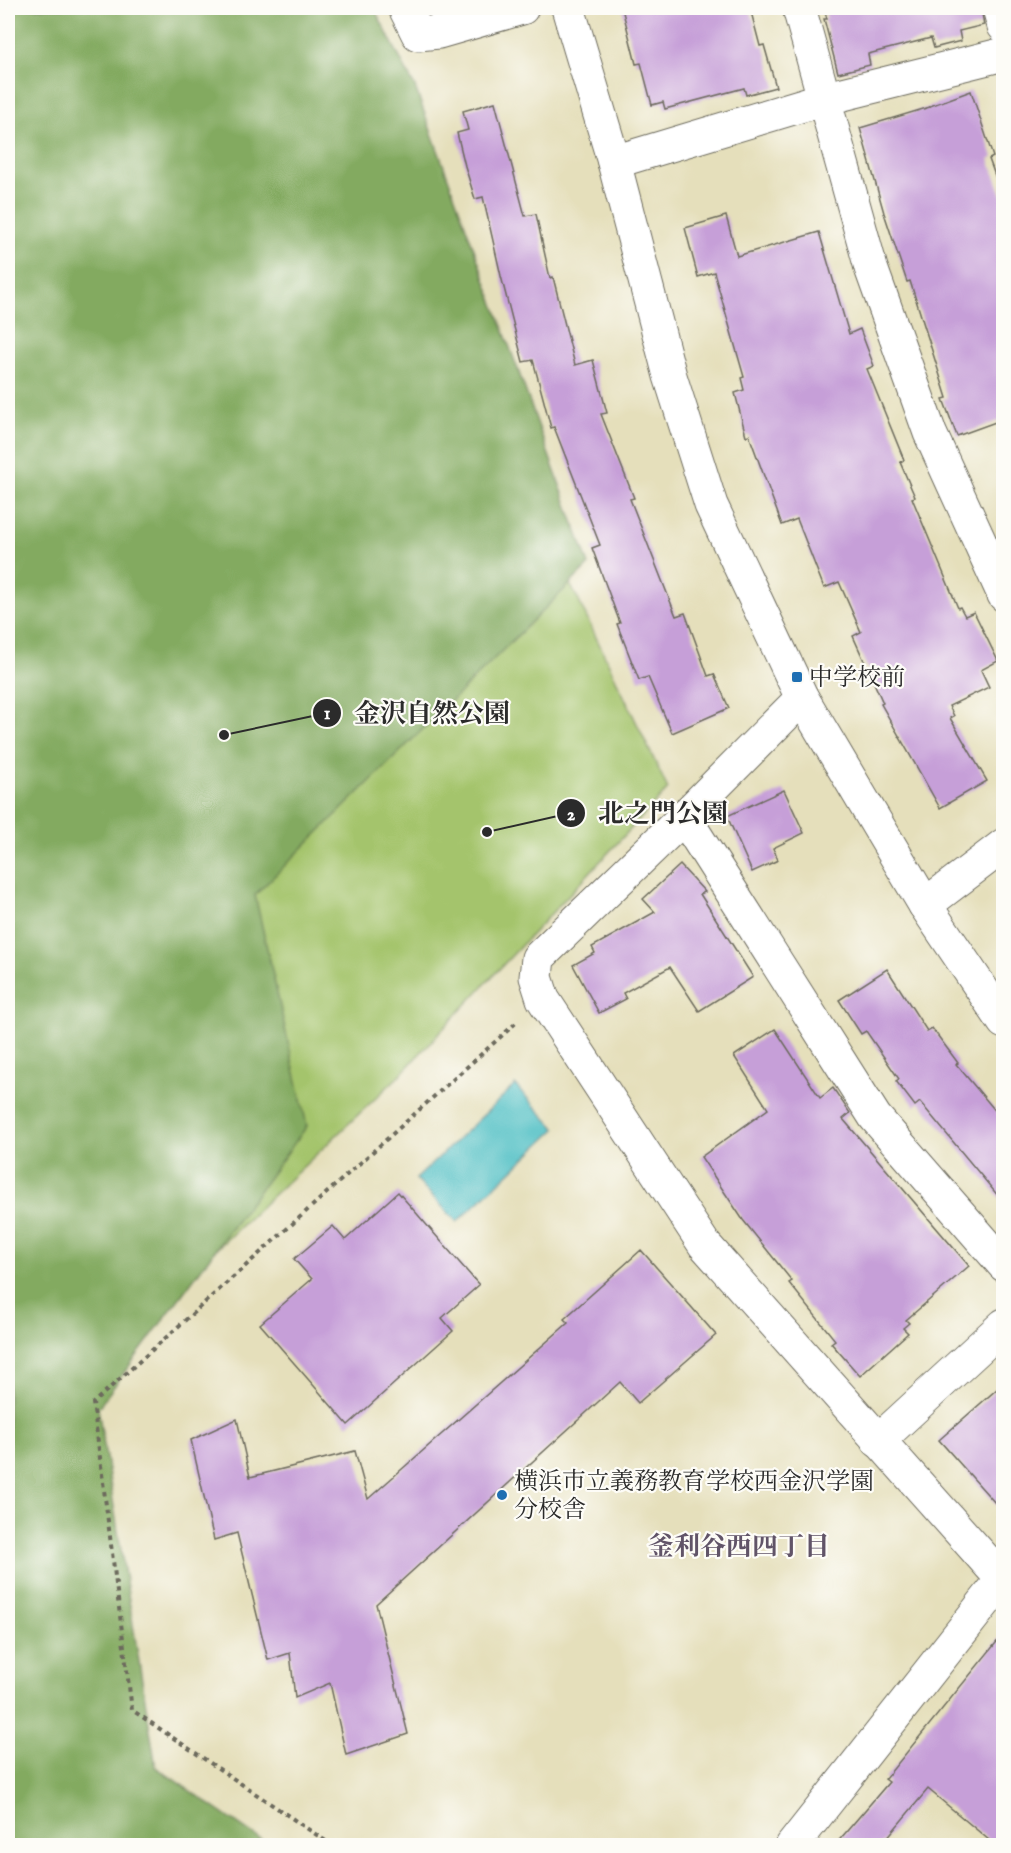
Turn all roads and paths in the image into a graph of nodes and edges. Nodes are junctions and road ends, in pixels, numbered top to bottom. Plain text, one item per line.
1 (405, 8) edge
2 (522, 8) edge
3 (568, 8) edge
4 (799, 8) edge
5 (999, 8) edge
6 (1004, 26) edge
7 (1004, 54) edge
8 (823, 99) junction
9 (614, 162) junction
10 (1001, 586) edge
11 (802, 698) junction
12 (684, 817) junction
13 (1004, 845) edge
14 (926, 905) junction
15 (543, 999) junction
16 (1004, 1022) edge
17 (1004, 1265) edge
18 (1004, 1325) edge
19 (878, 1441) junction
20 (1003, 1580) edge
21 (333, 1845) edge
22 (792, 1845) edge

1 - 2 street
3 - 9 street
4 - 8 street
5 - 6 street
7 - 8 street
8 - 9 street
8 - 10 street
9 - 11 street
11 - 12 street
11 - 14 street
12 - 15 street
12 - 17 street
13 - 14 street
14 - 16 street
15 - 19 street
15 - 21 path
18 - 19 street
19 - 20 street
20 - 22 street

